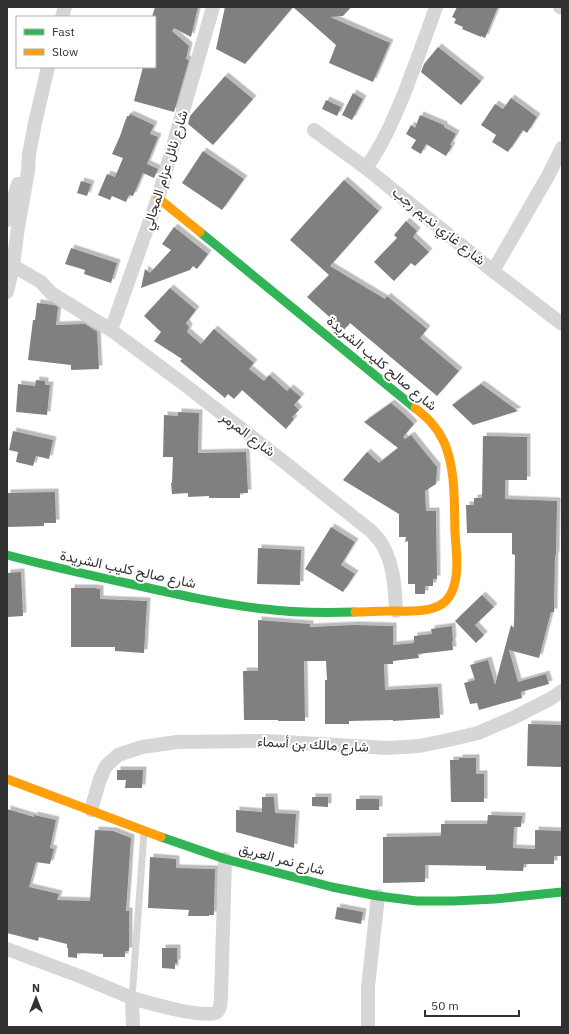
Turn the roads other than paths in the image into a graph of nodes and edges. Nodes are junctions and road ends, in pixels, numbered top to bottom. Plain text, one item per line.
1 (213, 7) edge
2 (436, 7) edge
3 (48, 68) edge
4 (314, 130) dead end
5 (562, 148) edge
6 (366, 168) junction
7 (158, 198) junction
8 (11, 230) edge
9 (10, 271) edge
10 (493, 271) junction
11 (7, 292) edge
12 (562, 324) edge
13 (111, 330) junction
14 (7, 555) edge
15 (396, 611) junction
16 (562, 691) edge
17 (7, 779) edge
18 (91, 810) junction
19 (144, 831) junction
20 (225, 858) junction
21 (562, 892) edge
22 (378, 896) junction
23 (7, 949) edge
24 (132, 998) junction
25 (133, 1027) edge
26 (368, 1027) edge

1 - 7 street, شارع نائل عزام المجالي
2 - 6 street
3 - 8 street
4 - 6 street, شارع غازي نديم رجب
5 - 10 street
6 - 10 street, شارع غازي نديم رجب
7 - 13 street, شارع نائل عزام المجالي
7 - 15 street, شارع صالح كليب الشريدة
8 - 9 street
9 - 11 street
9 - 13 street, شارع المرمر
10 - 12 street, شارع غازي نديم رجب
13 - 15 street, شارع المرمر
14 - 15 street, شارع صالح كليب الشريدة
16 - 18 street, شارع مالك بن أسماء
17 - 18 street, شارع نمر العريق
18 - 19 street, شارع نمر العريق
19 - 20 street, شارع نمر العريق
19 - 24 lane
20 - 22 street, شارع نمر العريق
20 - 24 street
21 - 22 street, شارع نمر العريق
22 - 26 street
23 - 24 street
24 - 25 street

